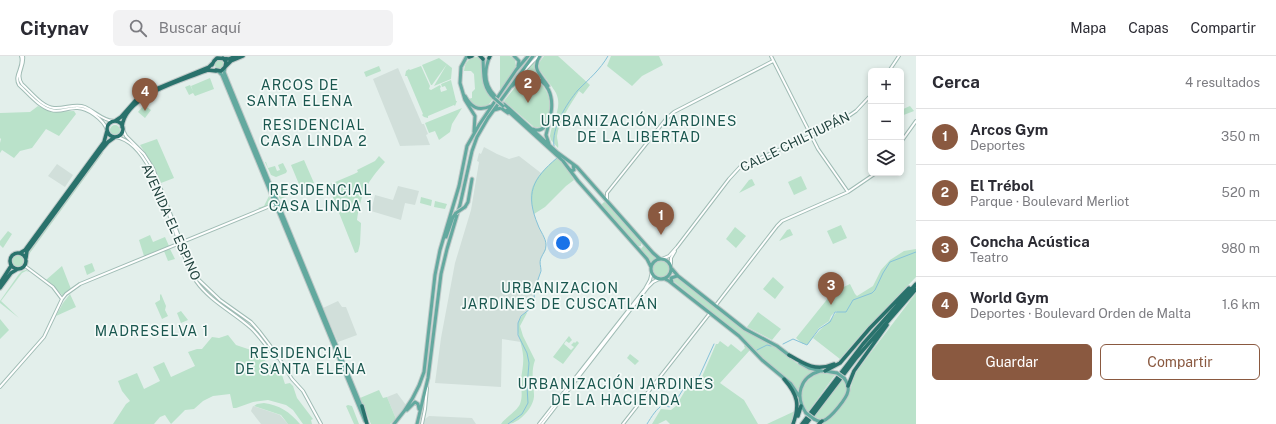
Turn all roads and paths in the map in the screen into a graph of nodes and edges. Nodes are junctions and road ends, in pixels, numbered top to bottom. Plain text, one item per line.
1 (22, 56) edge
2 (236, 56) edge
3 (243, 56) edge
4 (514, 56) edge
5 (528, 56) edge
6 (533, 56) edge
7 (539, 56) edge
8 (771, 56) edge
9 (900, 56) edge
10 (468, 57) edge
11 (482, 57) edge
12 (490, 57) edge
13 (222, 58) junction
14 (774, 61) junction
15 (212, 63) junction
16 (225, 67) junction
17 (891, 68) edge
18 (516, 70) junction
19 (217, 71) junction
20 (515, 80) junction
21 (157, 89) junction
22 (505, 93) junction
23 (495, 97) junction
24 (868, 98) edge
25 (492, 105) junction
26 (504, 105) junction
27 (473, 108) junction
28 (493, 111) junction
29 (114, 121) junction
30 (916, 121) edge
31 (528, 125) junction
32 (122, 128) junction
33 (107, 131) junction
34 (530, 131) junction
35 (473, 134) junction
36 (811, 136) junction
37 (116, 137) junction
38 (902, 140) edge
39 (550, 146) junction
40 (573, 164) junction
41 (568, 169) junction
42 (583, 173) junction
43 (872, 176) edge
44 (472, 179) dead end
45 (576, 179) junction
46 (848, 192) junction
47 (607, 193) junction
48 (602, 195) junction
49 (608, 202) junction
50 (276, 203) junction
51 (641, 240) junction
52 (180, 243) junction
53 (634, 244) junction
54 (677, 247) junction
55 (440, 250) junction
56 (20, 253) junction
57 (26, 258) junction
58 (663, 259) junction
59 (11, 266) junction
60 (25, 266) junction
61 (651, 267) junction
62 (671, 267) junction
63 (17, 270) junction
64 (652, 272) junction
65 (677, 276) junction
66 (664, 278) junction
67 (659, 279) junction
68 (0, 283) edge
69 (672, 283) junction
70 (916, 283) edge
71 (0, 288) edge
72 (916, 290) edge
73 (62, 298) junction
74 (319, 306) junction
75 (716, 306) junction
76 (710, 312) junction
77 (334, 344) junction
78 (789, 355) junction
79 (846, 356) junction
80 (823, 371) junction
81 (428, 378) junction
82 (784, 380) junction
83 (848, 386) junction
84 (0, 387) edge
85 (799, 396) junction
86 (362, 406) junction
87 (801, 406) junction
88 (420, 413) junction
89 (399, 417) junction
90 (821, 422) edge
91 (321, 424) edge
92 (368, 424) edge
93 (394, 424) edge
94 (417, 424) edge
95 (422, 424) edge
96 (540, 424) edge
97 (623, 424) edge
98 (793, 424) edge
99 (802, 424) edge
100 (806, 424) edge

1 - 29 main road
1 - 33 main road
2 - 13 highway
3 - 16 highway
4 - 18 main road
5 - 18 main road
6 - 20 main road
7 - 20 main road
7 - 39 main road
8 - 14 main road
9 - 17 main road
10 - 27 main road
11 - 23 main road
12 - 23 main road
13 - 15 highway
13 - 16 highway
14 - 36 main road
14 - 47 main road
15 - 19 highway
15 - 21 highway
16 - 19 highway
16 - 50 main road
18 - 25 main road
19 - 21 highway
19 - 50 main road
20 - 22 main road
21 - 29 highway
21 - 32 highway
22 - 28 main road
22 - 31 main road
23 - 26 main road, bridge
24 - 36 main road, CALLE CHILTIUPÁN
25 - 27 main road
25 - 35 main road
26 - 31 main road
26 - 34 main road
27 - 35 main road
28 - 34 main road
28 - 81 main road
29 - 32 highway
29 - 33 highway
30 - 38 main road
31 - 39 main road
32 - 37 highway
32 - 52 main road, AVENIDA EL ESPINO
33 - 37 highway
33 - 56 highway
34 - 41 main road
35 - 55 main road
36 - 46 main road
36 - 54 main road, CALLE CHILTIUPÁN
37 - 52 main road, AVENIDA EL ESPINO
37 - 57 highway
39 - 40 main road
40 - 41 main road
40 - 42 main road
41 - 45 main road
42 - 45 main road
42 - 48 main road
43 - 46 main road
44 - 55 main road, bridge
45 - 53 main road
46 - 75 main road
47 - 48 main road
47 - 49 main road
48 - 49 main road
49 - 51 main road
50 - 52 main road
50 - 74 main road
50 - 74 main road
51 - 53 main road
51 - 58 main road
52 - 73 main road
52 - 91 main road, AVENIDA EL ESPINO
53 - 61 main road
54 - 58 main road, CALLE CHILTIUPÁN
54 - 62 main road, CALLE CHILTIUPÁN
55 - 89 main road
56 - 57 highway
56 - 59 highway
57 - 60 highway
58 - 61 main road
58 - 62 main road
59 - 63 highway
59 - 68 highway
60 - 63 highway
60 - 73 main road
61 - 64 main road
62 - 65 main road
62 - 66 main road
63 - 71 highway
64 - 67 main road
64 - 96 main road
65 - 69 main road
65 - 75 main road
66 - 67 main road
66 - 69 main road
67 - 96 main road
69 - 76 main road
70 - 79 highway
70 - 99 highway
72 - 83 highway
72 - 100 highway
73 - 84 main road
74 - 77 main road
74 - 77 main road
75 - 78 main road
76 - 82 main road
76 - 97 main road
77 - 86 main road
77 - 92 main road
78 - 79 highway
78 - 80 main road
79 - 80 highway
80 - 83 main road, bridge
80 - 85 main road
81 - 88 main road
81 - 95 main road
82 - 85 main road
82 - 98 highway
83 - 90 main road
85 - 87 main road
86 - 92 main road
86 - 92 highway
87 - 90 main road, bridge
87 - 98 highway
88 - 89 main road
88 - 94 main road
89 - 93 main road

